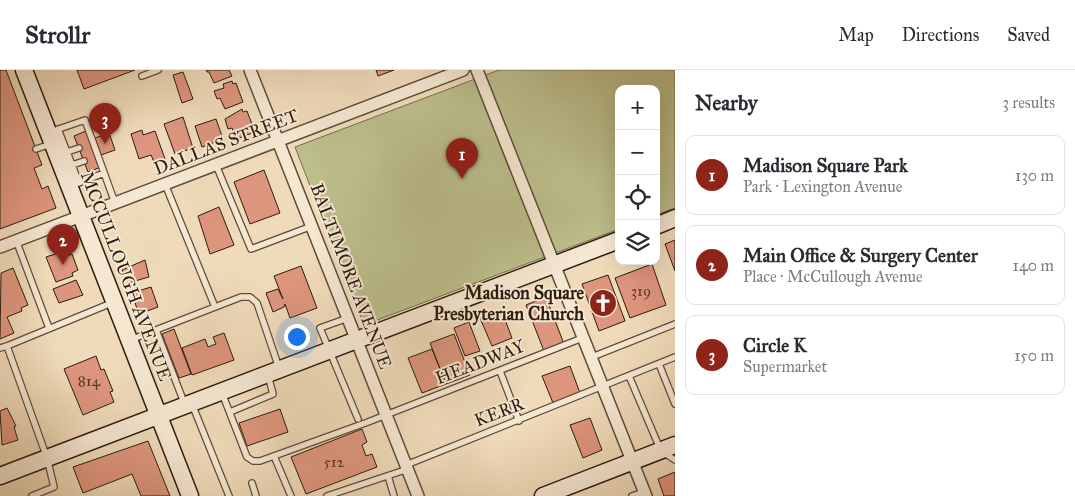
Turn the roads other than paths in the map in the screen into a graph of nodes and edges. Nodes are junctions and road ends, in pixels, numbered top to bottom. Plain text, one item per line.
1 (24, 70) edge
2 (158, 70) edge
3 (250, 70) edge
4 (464, 70) edge
5 (477, 70) edge
6 (142, 76) dead end
7 (54, 135) junction
8 (278, 142) junction
9 (79, 148) dead end
10 (36, 149) dead end
11 (67, 152) junction
12 (84, 161) dead end
13 (72, 165) junction
14 (216, 165) junction
15 (104, 173) junction
16 (165, 184) junction
17 (74, 185) junction
18 (115, 203) junction
19 (80, 216) junction
20 (675, 218) edge
21 (660, 224) edge
22 (312, 226) junction
23 (16, 240) junction
24 (615, 242) edge
25 (0, 246) edge
26 (556, 265) junction
27 (114, 302) junction
28 (215, 307) junction
29 (348, 317) junction
30 (675, 324) edge
31 (49, 328) junction
32 (156, 330) junction
33 (585, 337) junction
34 (129, 340) junction
35 (357, 340) junction
36 (7, 346) junction
37 (0, 348) edge
38 (329, 351) junction
39 (592, 357) junction
40 (675, 357) edge
41 (659, 364) junction
42 (273, 370) junction
43 (500, 370) junction
44 (630, 376) junction
45 (604, 387) junction
46 (221, 391) junction
47 (188, 404) junction
48 (675, 404) edge
49 (230, 412) junction
50 (159, 415) junction
51 (387, 415) junction
52 (358, 419) dead end
53 (519, 420) junction
54 (668, 448) edge
55 (274, 456) junction
56 (47, 458) junction
57 (675, 460) edge
58 (633, 462) junction
59 (407, 467) junction
60 (0, 476) edge
61 (388, 476) junction
62 (252, 483) dead end
63 (645, 494) edge
64 (32, 496) edge
65 (190, 496) edge
66 (229, 496) edge
67 (256, 496) edge
68 (290, 496) edge
69 (327, 496) edge
70 (394, 496) edge
71 (418, 496) edge
72 (542, 496) edge
73 (632, 496) edge

1 - 7 street, MCCULLOUGH AVENUE
2 - 6 lane
3 - 8 street, BALTIMORE AVENUE
4 - 8 street, DALLAS STREET
5 - 26 street
7 - 10 lane
7 - 11 lane
7 - 15 lane
7 - 17 street, MCCULLOUGH AVENUE
8 - 14 street, DALLAS STREET
8 - 22 street, BALTIMORE AVENUE
9 - 11 lane
11 - 13 lane
12 - 13 lane
13 - 17 lane
14 - 16 street, DALLAS STREET
14 - 22 lane
15 - 17 lane
15 - 18 lane
16 - 18 street, DALLAS STREET
16 - 28 lane
17 - 19 street, MCCULLOUGH AVENUE
18 - 19 street, DALLAS STREET
19 - 23 street, DALLAS STREET
19 - 27 street, MCCULLOUGH AVENUE
20 - 21 street
22 - 29 street, BALTIMORE AVENUE
23 - 25 street, DALLAS STREET
23 - 31 lane
24 - 26 street
26 - 33 street
26 - 35 street
27 - 31 lane
27 - 34 street, MCCULLOUGH AVENUE
28 - 32 lane
28 - 42 lane
29 - 35 street, BALTIMORE AVENUE
29 - 38 lane
30 - 39 lane
31 - 36 lane
32 - 34 lane
32 - 47 lane
33 - 39 street
33 - 43 lane, HEADWAY
34 - 50 street, MCCULLOUGH AVENUE
35 - 38 street
35 - 51 street, BALTIMORE AVENUE
36 - 37 lane
36 - 56 lane
38 - 42 street
38 - 52 lane
39 - 45 street
40 - 41 lane, KERR
41 - 44 lane, KERR
41 - 48 lane
42 - 46 street
42 - 49 lane
43 - 51 lane, HEADWAY
43 - 53 lane
44 - 45 lane, KERR
44 - 54 lane
45 - 53 lane, KERR
45 - 58 street
46 - 47 street
46 - 49 lane
47 - 50 street
47 - 66 lane
49 - 55 lane, HEADWAY
50 - 56 street
50 - 65 street, MCCULLOUGH AVENUE
51 - 55 lane, HEADWAY
51 - 59 street, BALTIMORE AVENUE
53 - 59 lane, KERR
54 - 57 lane
54 - 58 street
55 - 68 lane
56 - 60 street
56 - 64 lane
58 - 63 street
58 - 72 street
59 - 61 lane, KERR
59 - 71 street, BALTIMORE AVENUE
61 - 69 lane, KERR
61 - 70 lane
62 - 67 lane
63 - 73 lane

